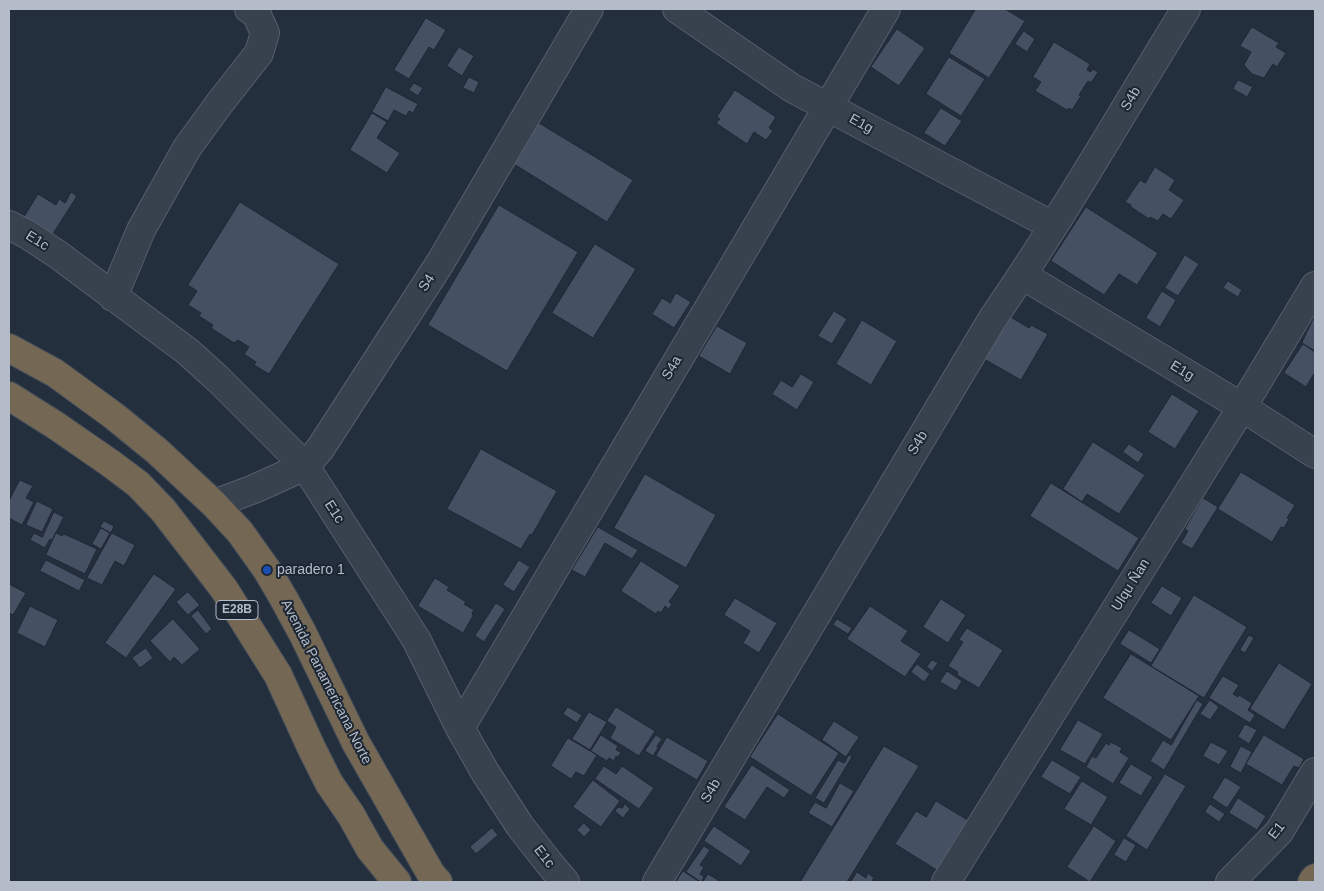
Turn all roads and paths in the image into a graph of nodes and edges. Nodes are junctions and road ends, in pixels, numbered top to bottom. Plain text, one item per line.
1 (249, 9) edge
2 (589, 9) edge
3 (677, 9) edge
4 (886, 9) edge
5 (1186, 9) edge
6 (827, 107) junction
7 (9, 224) edge
8 (1054, 226) junction
9 (1022, 275) junction
10 (1315, 286) edge
11 (113, 297) junction
12 (9, 348) edge
13 (9, 396) edge
14 (1242, 407) junction
15 (1315, 454) edge
16 (305, 466) junction
17 (214, 504) junction
18 (460, 728) junction
19 (1315, 772) edge
20 (1315, 878) edge
21 (394, 880) edge
22 (438, 882) edge
23 (565, 882) edge
24 (657, 882) edge
25 (946, 882) edge
26 (1230, 882) edge
27 (1312, 882) edge

1 - 11 street
2 - 16 street, S4
3 - 6 street, E1g
4 - 6 street, S4a
5 - 8 street, S4b
6 - 8 street, E1g
6 - 18 street, S4a
7 - 11 street, E1c
8 - 9 street, S4b
9 - 14 street, E1g
9 - 24 street, S4b
10 - 14 street, Ulqu Ñan
11 - 16 street, E1c
12 - 17 highway, Avenida Panamericana Norte
13 - 21 highway, E28B
14 - 15 street, E1g
14 - 25 street, Ulqu Ñan
16 - 17 street, S4
16 - 18 street, E1c
17 - 22 highway, Avenida Panamericana Norte
18 - 23 street, E1c
19 - 26 street, E1
20 - 27 highway

